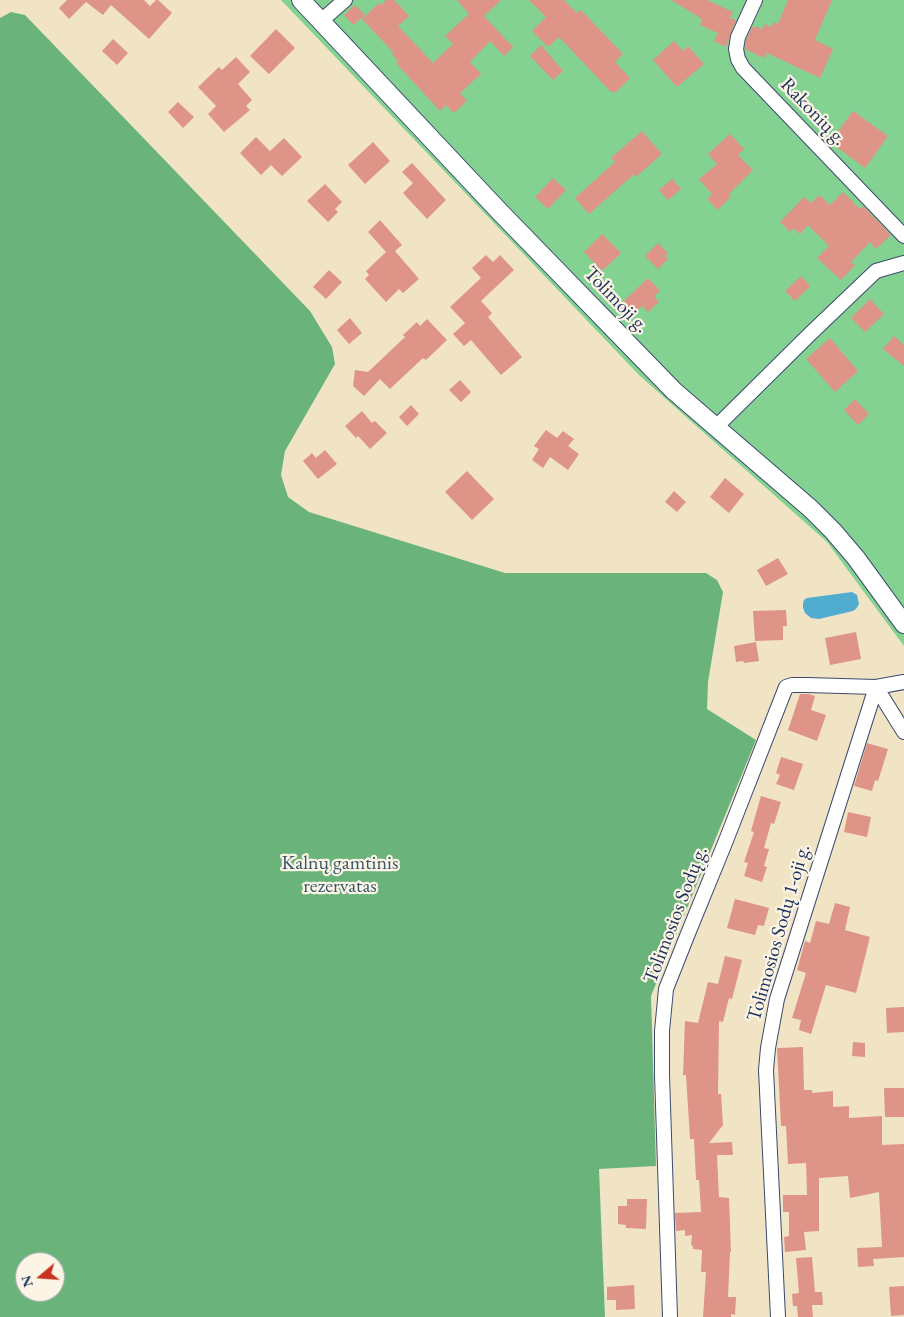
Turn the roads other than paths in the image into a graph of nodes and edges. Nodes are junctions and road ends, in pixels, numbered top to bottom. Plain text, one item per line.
1 (301, 0) edge
2 (345, 0) edge
3 (755, 0) edge
4 (321, 21) junction
5 (904, 236) edge
6 (904, 263) edge
7 (716, 427) junction
8 (904, 624) edge
9 (904, 682) edge
10 (876, 687) junction
11 (904, 732) edge
12 (670, 1317) edge
13 (778, 1317) edge

1 - 4 street, Tolimoji g.
2 - 4 street
3 - 5 street, Rakonių g.
4 - 7 street, Tolimoji g.
6 - 7 street
7 - 8 street, Tolimoji g.
9 - 10 street, Tolimosios Sodų g.
10 - 11 street
10 - 12 street, Tolimosios Sodų g.
10 - 13 street, Tolimosios Sodų 1-oji g.

